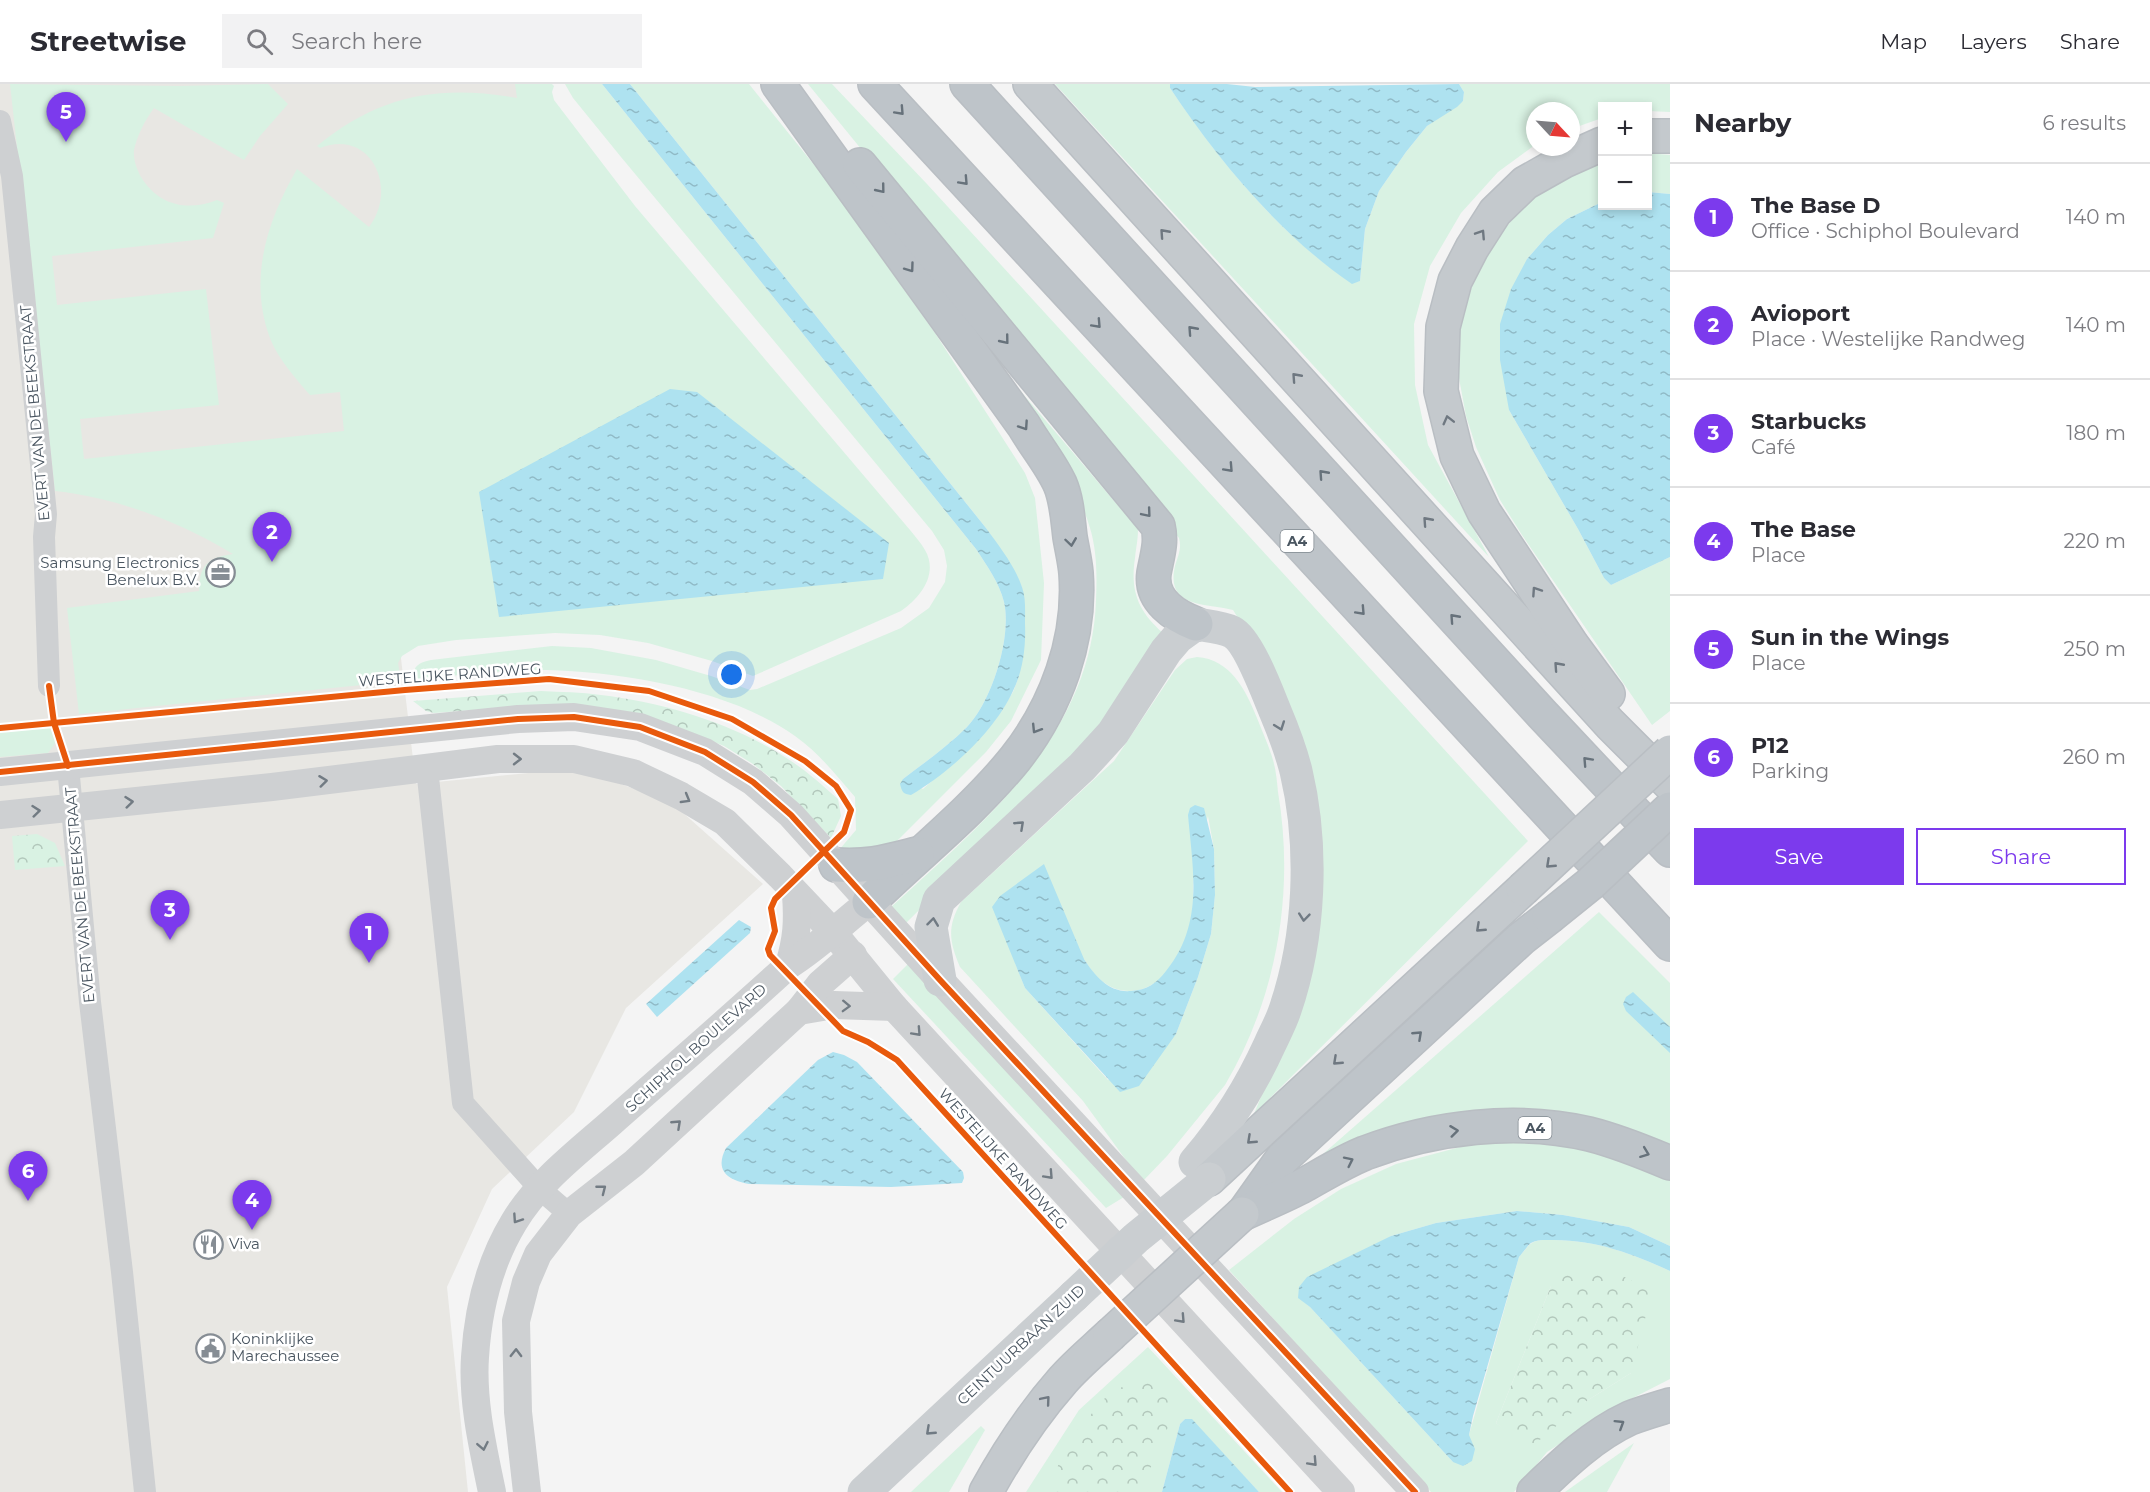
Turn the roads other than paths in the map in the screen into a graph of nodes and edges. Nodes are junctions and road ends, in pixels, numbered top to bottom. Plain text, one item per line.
1 (778, 84) edge
2 (785, 84) edge
3 (874, 84) edge
4 (967, 84) edge
5 (1030, 84) edge
6 (0, 121) edge
7 (1652, 136) edge
8 (1670, 136) edge
9 (1598, 146) edge
10 (1196, 624) junction
11 (49, 686) dead end
12 (1670, 752) edge
13 (68, 766) junction
14 (427, 768) junction
15 (0, 772) edge
16 (1670, 774) edge
17 (1670, 784) edge
18 (71, 808) junction
19 (1670, 810) edge
20 (0, 815) edge
21 (1670, 850) edge
22 (921, 853) junction
23 (836, 865) junction
24 (796, 895) junction
25 (869, 902) junction
26 (832, 931) junction
27 (1670, 944) edge
28 (852, 955) junction
29 (789, 964) junction
30 (940, 980) junction
31 (894, 1007) junction
32 (799, 1011) junction
33 (1670, 1164) edge
34 (1202, 1171) junction
35 (540, 1189) junction
36 (569, 1214) junction
37 (1242, 1214) junction
38 (1670, 1405) edge
39 (1012, 1448) junction
40 (144, 1492) edge
41 (492, 1492) edge
42 (527, 1492) edge
43 (864, 1492) edge
44 (977, 1492) edge
45 (986, 1492) edge
46 (1341, 1492) edge
47 (1415, 1492) edge
48 (1534, 1492) edge

1 -> 22 highway
2 -> 10 highway
3 -> 27 highway, A4
21 -> 4 highway
17 -> 5 highway
6 - 11 street, EVERT VAN DE BEEKSTRAAT
7 - 8 highway
16 -> 9 highway
30 -> 10 main road
10 -> 34 main road, CEINTUURBAAN ZUID
12 -> 34 highway, bridge
13 - 15 street
13 - 18 street, EVERT VAN DE BEEKSTRAAT
13 - 23 street
18 -> 14 street, WESTELIJKE RANDWEG
14 -> 24 street, WESTELIJKE RANDWEG
14 - 35 street
20 -> 18 street, WESTELIJKE RANDWEG
18 - 40 street, EVERT VAN DE BEEKSTRAAT
37 -> 19 highway, bridge
22 - 23 highway
22 - 25 highway
23 - 25 street
24 - 26 street, WESTELIJKE RANDWEG
24 - 29 street
25 - 26 street, SCHIPHOL BOULEVARD
25 - 28 street
25 - 30 street
26 - 28 street, WESTELIJKE RANDWEG
26 - 29 street, SCHIPHOL BOULEVARD
28 - 31 street, WESTELIJKE RANDWEG
28 - 32 street
29 - 35 street, SCHIPHOL BOULEVARD
30 - 47 street
32 -> 31 street
31 -> 46 street, WESTELIJKE RANDWEG
36 -> 32 street
37 -> 33 highway, A4
34 -> 43 main road, CEINTUURBAAN ZUID, bridge
35 - 36 street
35 -> 41 street, SCHIPHOL BOULEVARD
42 -> 36 street
39 -> 37 highway, bridge
48 -> 38 highway
39 - 44 highway
39 - 45 highway

